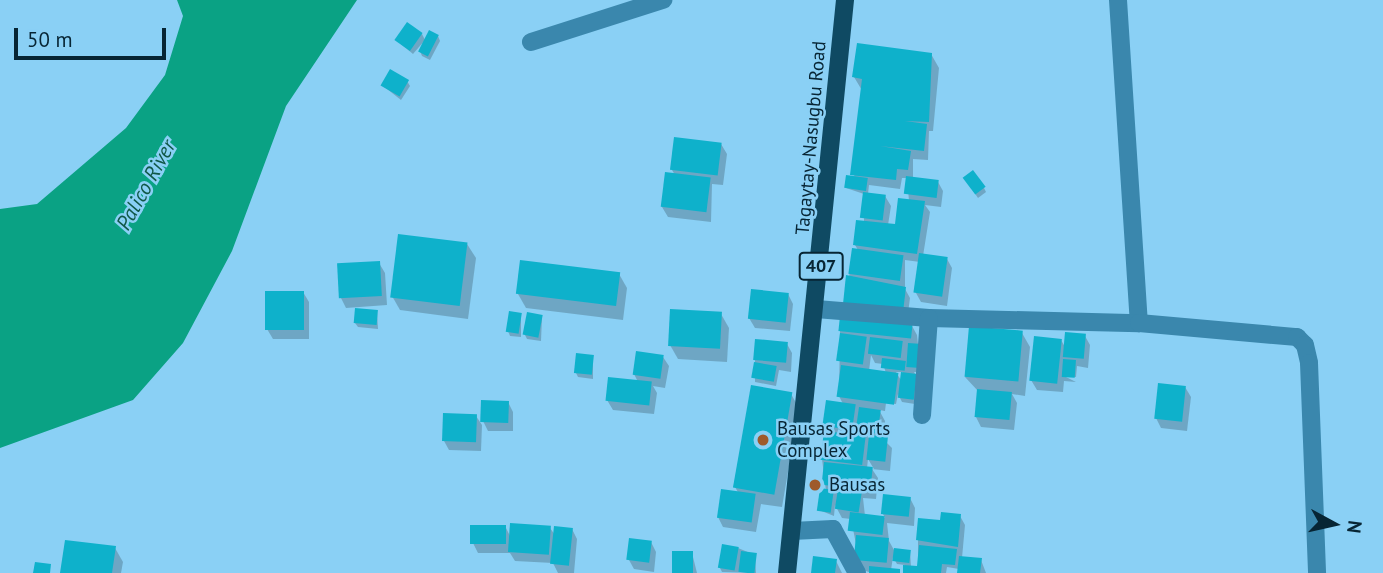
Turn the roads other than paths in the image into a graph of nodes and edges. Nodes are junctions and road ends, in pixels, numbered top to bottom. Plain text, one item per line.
1 (663, 0) edge
2 (845, 0) edge
3 (1118, 0) edge
4 (531, 42) dead end
5 (816, 309) junction
6 (929, 318) junction
7 (1139, 323) junction
8 (922, 415) dead end
9 (792, 531) junction
10 (787, 573) edge
11 (857, 573) edge
12 (1317, 573) edge

1 - 4 street
2 - 5 main road, Tagaytay-Nasugbu Road / 407
3 - 7 street
5 - 6 street
5 - 9 main road, Tagaytay-Nasugbu Road / 407
6 - 7 street
6 - 8 street
7 - 12 street
9 - 10 main road, Tagaytay-Nasugbu Road / 407
9 - 11 street

